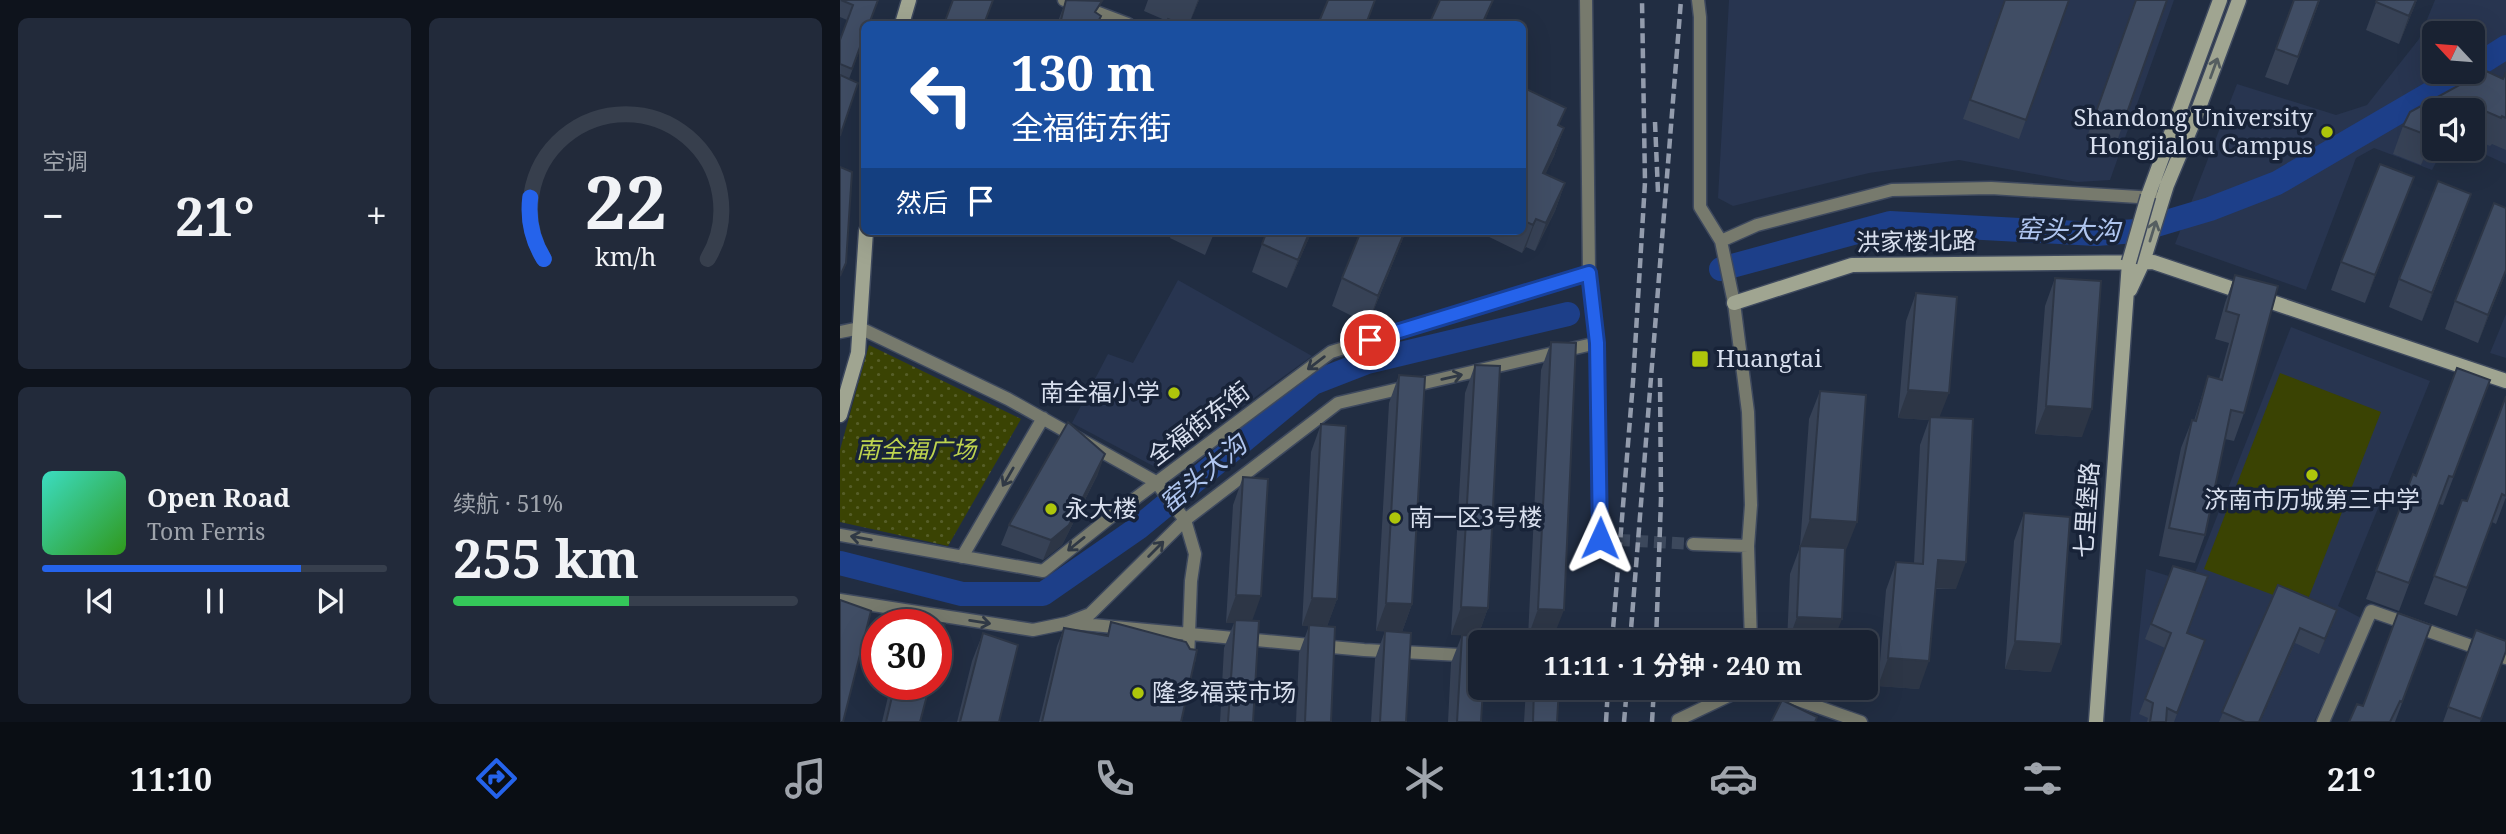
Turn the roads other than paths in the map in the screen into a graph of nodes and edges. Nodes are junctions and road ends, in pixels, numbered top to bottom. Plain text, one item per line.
1 (909, 0) edge
2 (1064, 0) edge
3 (1586, 0) edge
4 (1698, 0) edge
5 (2220, 0) edge
6 (2239, 0) edge
7 (903, 21) edge
8 (1120, 21) edge
9 (2148, 196) junction
10 (2163, 200) junction
11 (866, 235) edge
12 (1721, 241) junction
13 (2136, 262) junction
14 (1589, 273) junction
15 (1734, 303) junction
16 (860, 328) junction
17 (840, 332) edge
18 (1597, 343) junction
19 (2506, 381) edge
20 (840, 415) edge
21 (1043, 418) junction
22 (1156, 482) junction
23 (1185, 520) junction
24 (840, 535) edge
25 (1600, 538) dead end
26 (1693, 544) tunnel mouth
27 (1748, 547) junction
28 (962, 556) junction
29 (840, 600) edge
30 (1067, 623) junction
31 (1751, 630) edge
32 (1188, 633) junction
33 (1468, 655) edge
34 (2506, 658) edge
35 (1188, 660) edge
36 (1720, 700) edge
37 (1798, 700) edge
38 (1678, 722) edge
39 (1861, 722) edge
40 (2095, 722) edge
41 (2323, 722) edge

1 - 7 main road
2 - 8 street
3 - 14 street
4 - 12 street
5 - 9 main road, 七里堡路
10 -> 6 main road, 七里堡路
9 - 10 street
9 - 12 street
9 - 13 main road, 七里堡路, bridge
13 -> 10 main road, 七里堡路
11 - 16 main road
12 - 15 street
13 - 15 main road, 洪家楼北路
13 - 19 main road, 洪家楼北路
13 - 40 main road, 七里堡路
14 - 18 street
14 -> 22 street, 全福街东街
15 - 27 street
16 - 17 street
16 - 20 main road
16 - 21 street
23 -> 18 street
18 - 25 street
21 - 22 street
21 -> 28 street
22 - 23 street
22 -> 28 street, 全福街东街
30 -> 23 street
23 - 32 street
28 -> 24 street, 全福街东街
26 - 27 street
27 - 31 street
29 -> 30 street
30 - 32 street
32 - 33 street
32 - 35 street
34 - 41 street
36 - 38 street
37 - 39 street

